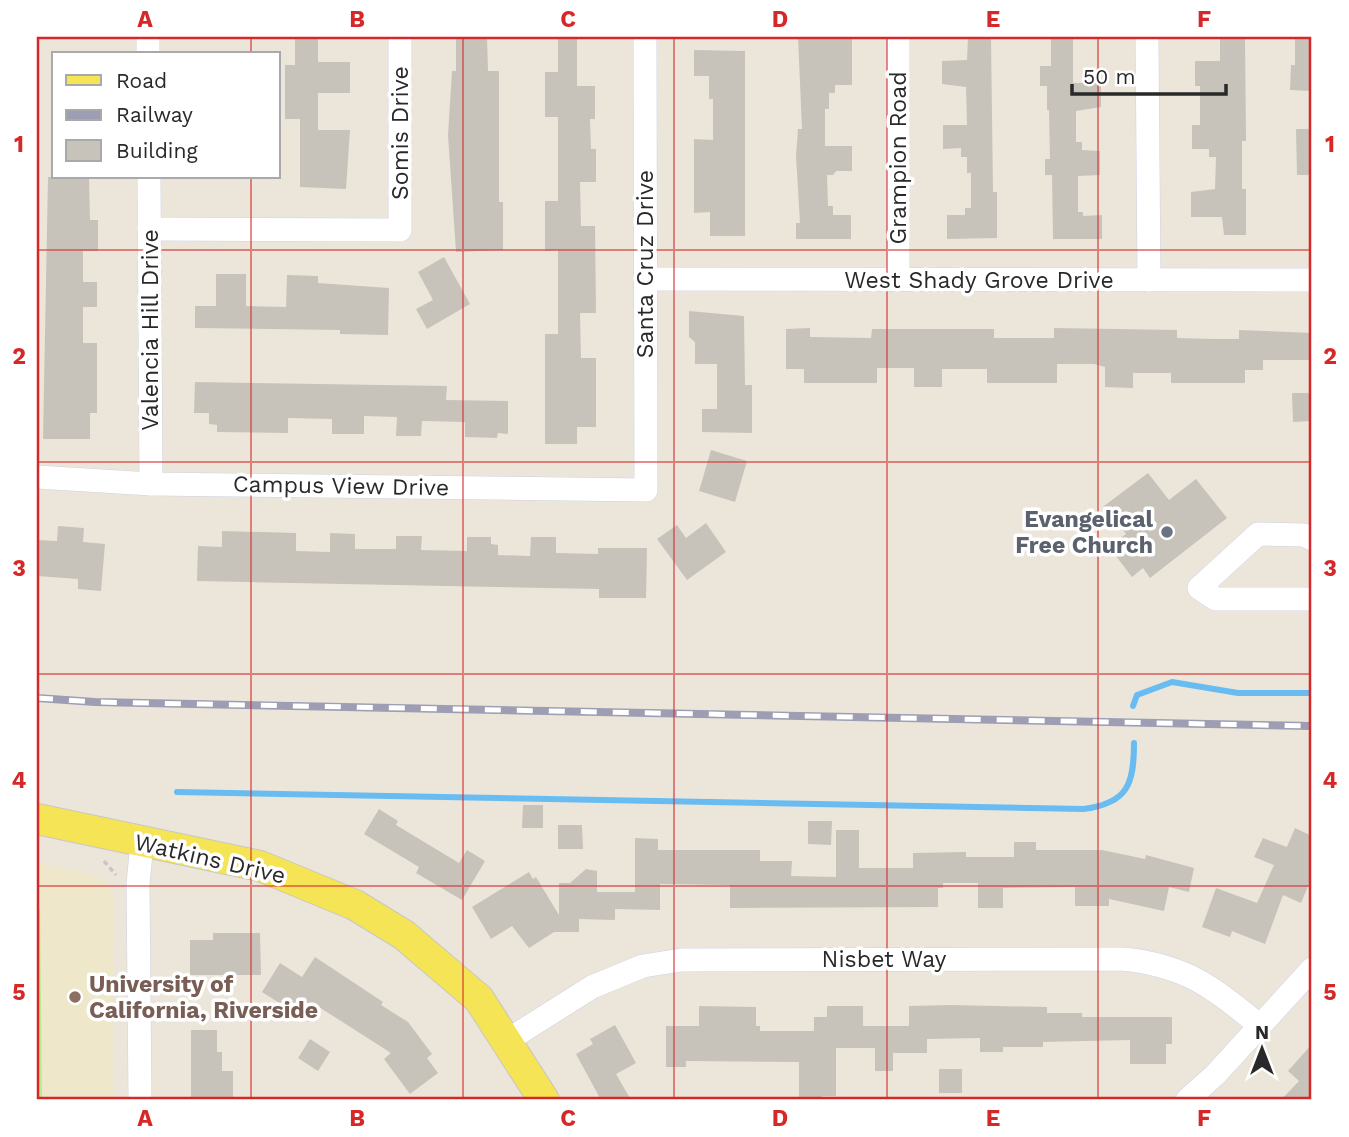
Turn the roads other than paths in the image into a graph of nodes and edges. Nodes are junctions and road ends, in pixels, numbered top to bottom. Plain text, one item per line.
1 (400, 37) edge
2 (645, 37) edge
3 (898, 37) edge
4 (1147, 37) edge
5 (149, 178) edge
6 (149, 229) junction
7 (645, 279) junction
8 (898, 279) junction
9 (1149, 280) junction
10 (1312, 280) edge
11 (37, 477) edge
12 (151, 484) junction
13 (646, 491) joint
14 (1312, 539) edge
15 (1312, 599) edge
16 (37, 819) edge
17 (142, 843) junction
18 (1312, 969) edge
19 (1260, 1026) junction
20 (508, 1040) junction
21 (140, 1100) edge
22 (544, 1100) edge
23 (1187, 1100) edge

1 - 6 street, Somis Drive
2 - 7 street, Santa Cruz Drive
3 - 8 street, Grampion Road
4 - 9 street
5 - 6 street, Valencia Hill Drive
6 - 12 street, Valencia Hill Drive
7 - 8 street, West Shady Grove Drive
7 - 13 street, Santa Cruz Drive
8 - 9 street, West Shady Grove Drive
9 - 10 street, West Shady Grove Drive
11 - 12 street, Campus View Drive
12 - 13 street, Campus View Drive
14 - 15 street
16 - 17 main road, Watkins Drive
17 - 20 main road, Watkins Drive
17 - 21 street
18 - 19 street
19 - 20 street, Nisbet Way
19 - 23 street
20 - 22 main road, Watkins Drive

